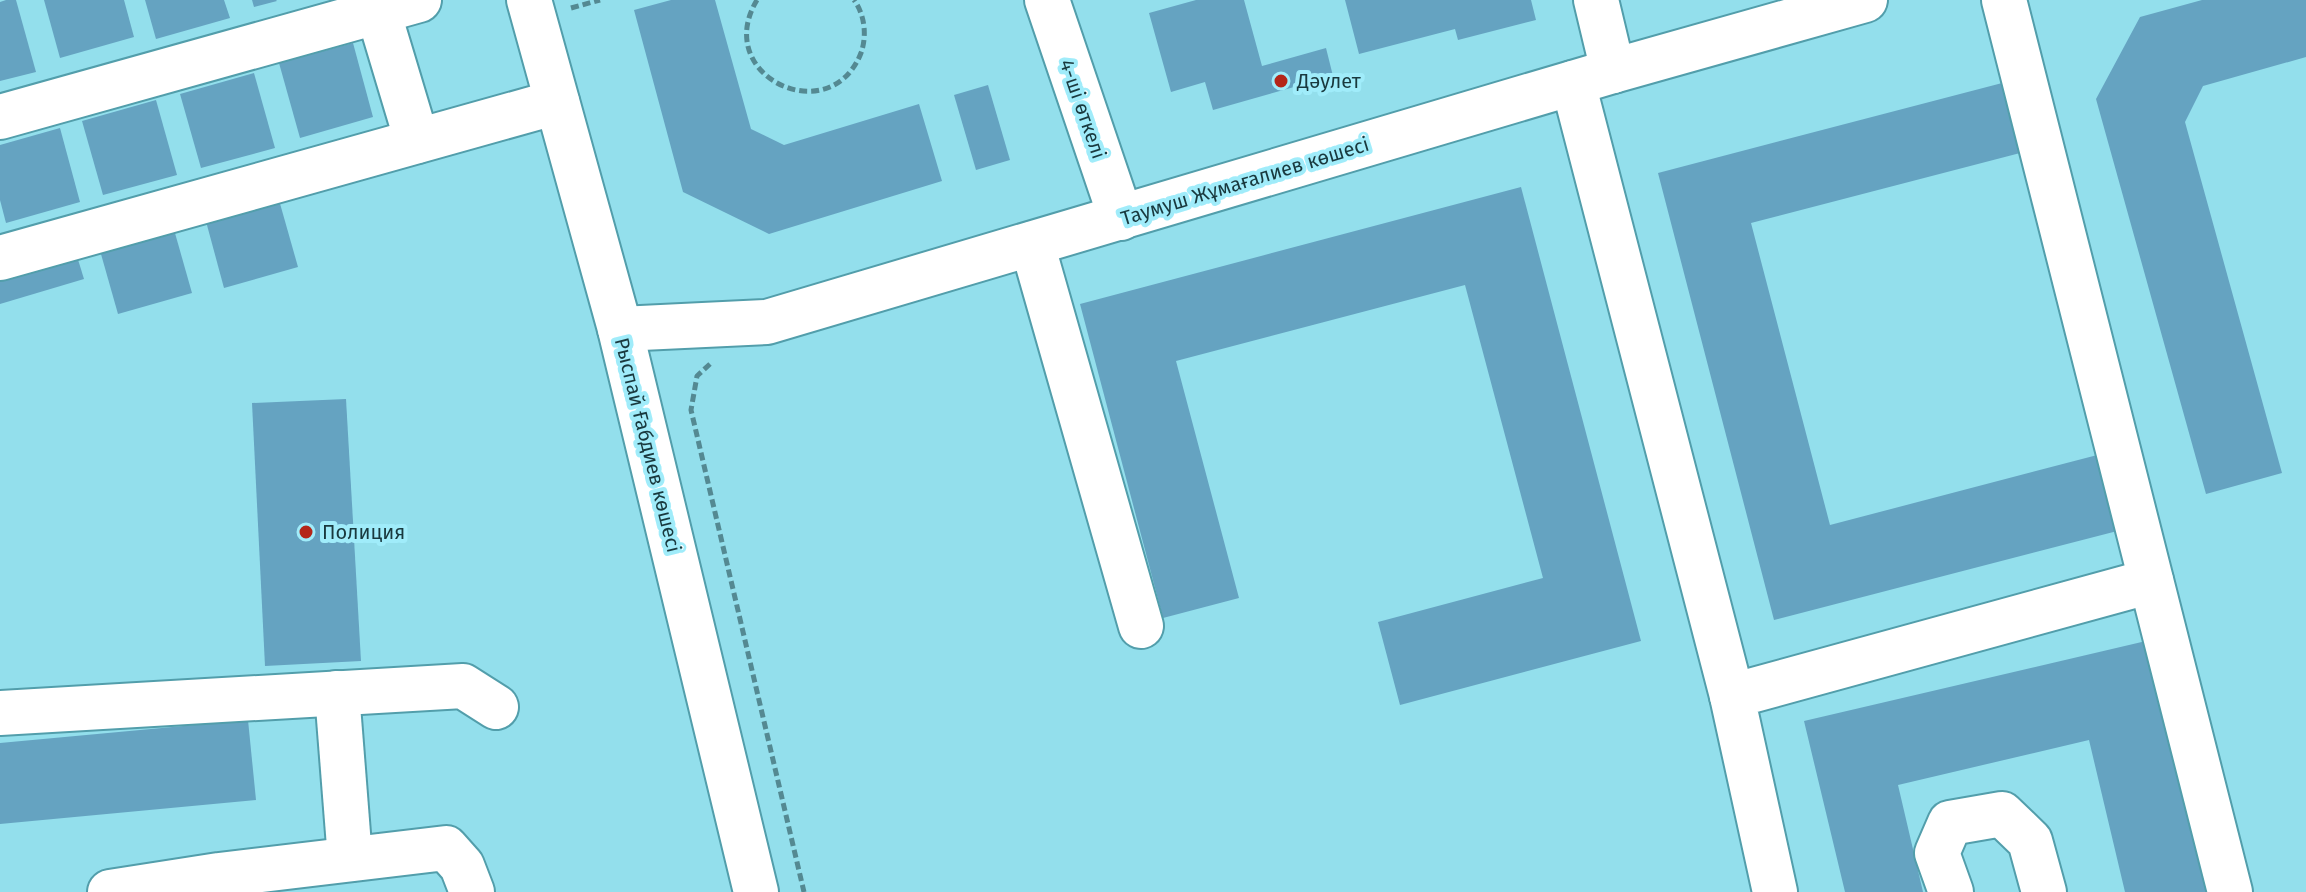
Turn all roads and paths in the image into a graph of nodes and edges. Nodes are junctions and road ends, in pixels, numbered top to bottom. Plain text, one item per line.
1 (419, 0) edge
2 (529, 0) edge
3 (757, 0) edge
4 (854, 0) edge
5 (1047, 0) edge
6 (1596, 0) edge
7 (1865, 0) edge
8 (2004, 0) edge
9 (378, 11) junction
10 (1593, 77) junction
11 (557, 102) junction
12 (0, 117) edge
13 (417, 141) junction
14 (1121, 218) junction
15 (1032, 244) junction
16 (0, 258) edge
17 (620, 329) junction
18 (716, 360) dead end
19 (2151, 581) junction
20 (1141, 626) dead end
21 (337, 693) junction
22 (1732, 696) junction
23 (496, 707) dead end
24 (0, 713) edge
25 (350, 859) junction
26 (110, 892) edge
27 (472, 892) edge
28 (756, 892) edge
29 (804, 892) edge
30 (1775, 892) edge
31 (1951, 892) edge
32 (2044, 892) edge
33 (2230, 892) edge

1 - 9 street
2 - 11 street, Рыспай Ғабдиев көшесі
3 - 4 path
5 - 14 street, 4-ші өткелі
6 - 10 street
7 - 10 street, Таумуш Жұмағалиев көшесі
8 - 19 street
9 - 12 street
9 - 13 street
10 - 14 street, Таумуш Жұмағалиев көшесі
10 - 22 street
11 - 13 street
11 - 17 street, Рыспай Ғабдиев көшесі
13 - 16 street
14 - 15 street, Таумуш Жұмағалиев көшесі
15 - 17 street, Таумуш Жұмағалиев көшесі
15 - 20 street
17 - 28 street, Рыспай Ғабдиев көшесі
18 - 29 path
19 - 22 street
19 - 33 street
21 - 23 street
21 - 24 street
21 - 25 street
22 - 30 street
25 - 26 street
25 - 27 street
31 - 32 street

